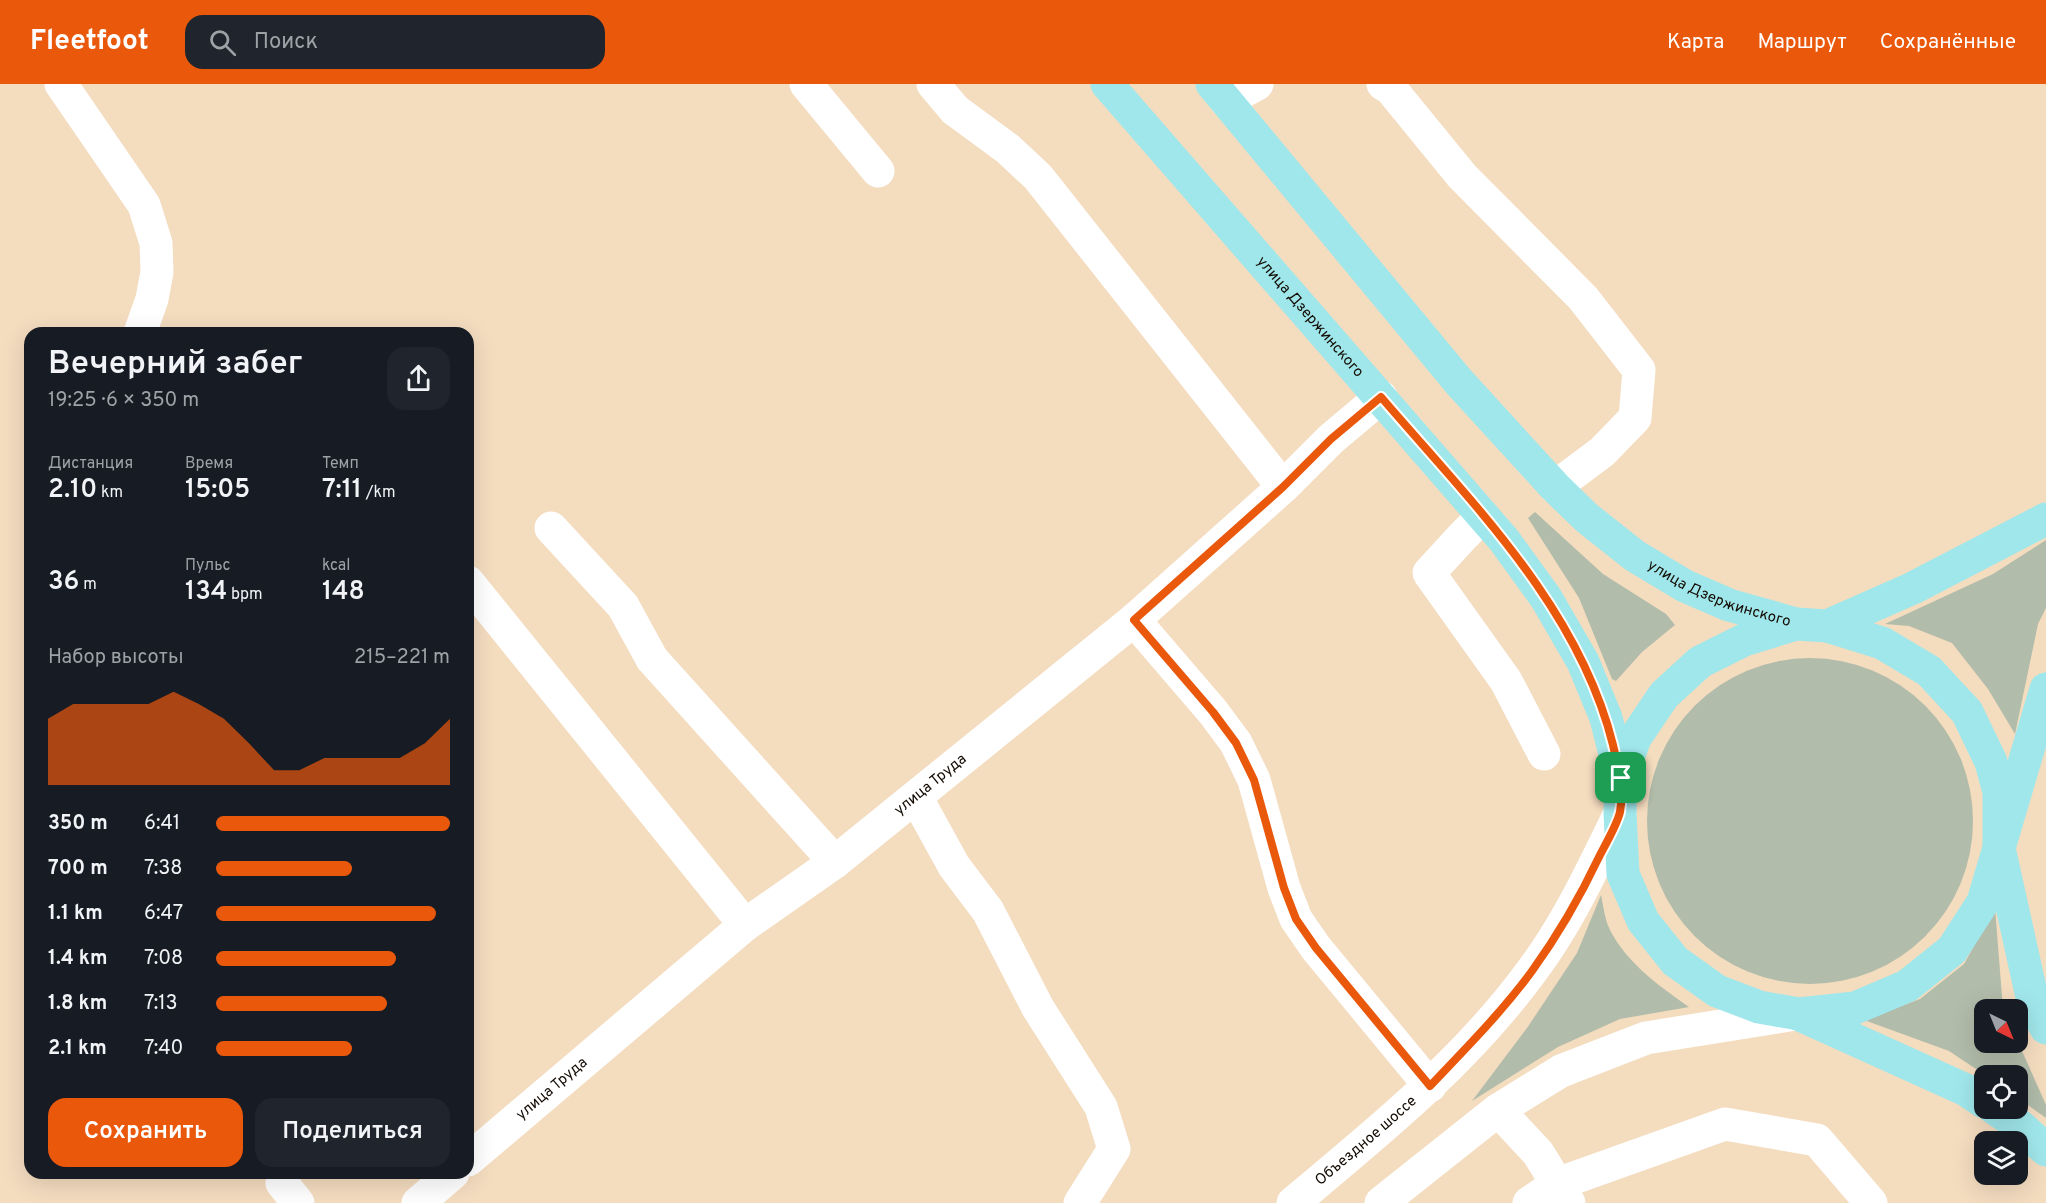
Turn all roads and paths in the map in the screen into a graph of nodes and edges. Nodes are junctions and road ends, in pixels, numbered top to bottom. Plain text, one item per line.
1 (61, 84) edge
2 (806, 84) edge
3 (933, 84) edge
4 (1107, 84) edge
5 (1257, 84) edge
6 (1383, 84) edge
7 (1219, 92) edge
8 (878, 171) dead end
9 (142, 327) edge
10 (1381, 397) junction
11 (1283, 487) junction
12 (1555, 487) junction
13 (1483, 516) junction
14 (2046, 519) edge
15 (551, 528) dead end
16 (474, 589) edge
17 (1134, 620) junction
18 (1811, 625) junction
19 (2046, 688) edge
20 (1544, 754) dead end
21 (1621, 778) junction
22 (916, 797) junction
23 (1620, 813) junction
24 (1999, 848) junction
25 (835, 862) junction
26 (745, 925) junction
27 (1798, 1014) junction
28 (2046, 1028) edge
29 (1430, 1086) junction
30 (1974, 1095) edge
31 (1498, 1110) junction
32 (2010, 1119) edge
33 (2046, 1150) edge
34 (474, 1155) edge
35 (446, 1179) edge
36 (1563, 1194) edge
37 (418, 1203) edge
38 (1080, 1203) edge
39 (1293, 1203) edge
40 (1382, 1203) edge
41 (1529, 1203) edge
42 (1871, 1203) edge

1 - 9 street
2 - 8 street
3 - 11 street
4 - 10 main road, улица Дзержинского
5 - 7 street
6 - 12 street
7 - 12 main road, улица Дзержинского
10 - 11 street, улица Труда
10 - 13 main road, улица Дзержинского
11 - 17 street, улица Труда
12 - 18 main road, улица Дзержинского
13 - 20 street
13 - 21 main road, улица Дзержинского
14 - 18 main road
15 - 25 street
16 - 26 street
17 - 22 street, улица Труда
17 - 29 street
18 - 21 main road
18 - 24 main road, улица Дзержинского
19 - 24 main road
21 - 23 main road, улица Дзержинского
22 - 25 street, улица Труда
22 - 38 street
23 - 27 main road, улица Дзержинского
23 - 29 street, Объездное шоссе
24 - 27 main road
24 - 28 main road
25 - 26 street, улица Труда
26 - 34 street, улица Труда
27 - 30 main road
27 - 31 street
29 - 39 street, Объездное шоссе
31 - 36 street
31 - 40 street
32 - 33 main road
35 - 37 street
36 - 41 street
36 - 42 street

